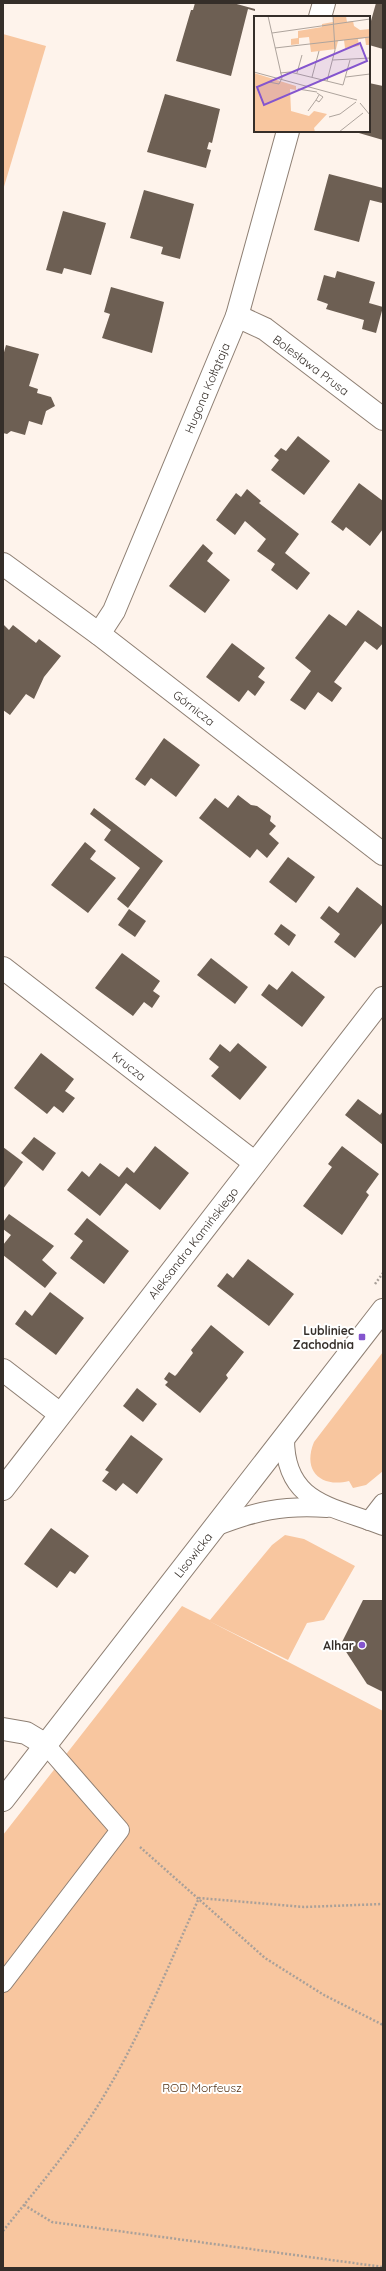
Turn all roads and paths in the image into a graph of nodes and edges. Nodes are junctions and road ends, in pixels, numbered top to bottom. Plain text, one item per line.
1 (324, 3) edge
2 (320, 16) edge
3 (288, 132) edge
4 (236, 316) junction
5 (383, 419) edge
6 (3, 564) edge
7 (99, 634) junction
8 (383, 854) edge
9 (3, 968) edge
10 (383, 998) edge
11 (255, 1163) junction
12 (383, 1310) edge
13 (3, 1370) edge
14 (60, 1414) junction
15 (285, 1437) junction
16 (3, 1488) edge
17 (383, 1503) edge
18 (327, 1508) junction
19 (376, 1524) edge
20 (215, 1527) junction
21 (3, 1729) edge
22 (46, 1745) junction
23 (3, 1800) edge
24 (120, 1830) junction
25 (199, 1898) junction
26 (383, 1904) edge
27 (3, 1983) edge
28 (383, 2026) edge
29 (24, 2205) junction
30 (3, 2231) edge
31 (383, 2267) edge

1 - 2 street
3 - 4 street, Hugona Kołłątaja
4 - 5 street, Bolesława Prusa
4 - 7 street, Hugona Kołłątaja
6 - 7 street, Górnicza
7 - 8 street, Górnicza
9 - 11 street, Krucza
10 - 11 street, Aleksandra Kamińskiego
11 - 14 street, Aleksandra Kamińskiego
12 - 15 street, Lisowicka
13 - 14 street
14 - 16 street, Aleksandra Kamińskiego
15 - 18 lane
15 - 20 street, Lisowicka
17 - 19 lane
18 - 19 lane
18 - 20 lane
20 - 22 street, Lisowicka
21 - 22 street
22 - 23 street, Lisowicka
22 - 24 lane
24 - 25 path
24 - 27 lane
25 - 26 path
25 - 28 path
25 - 29 path
29 - 30 path
29 - 31 path

